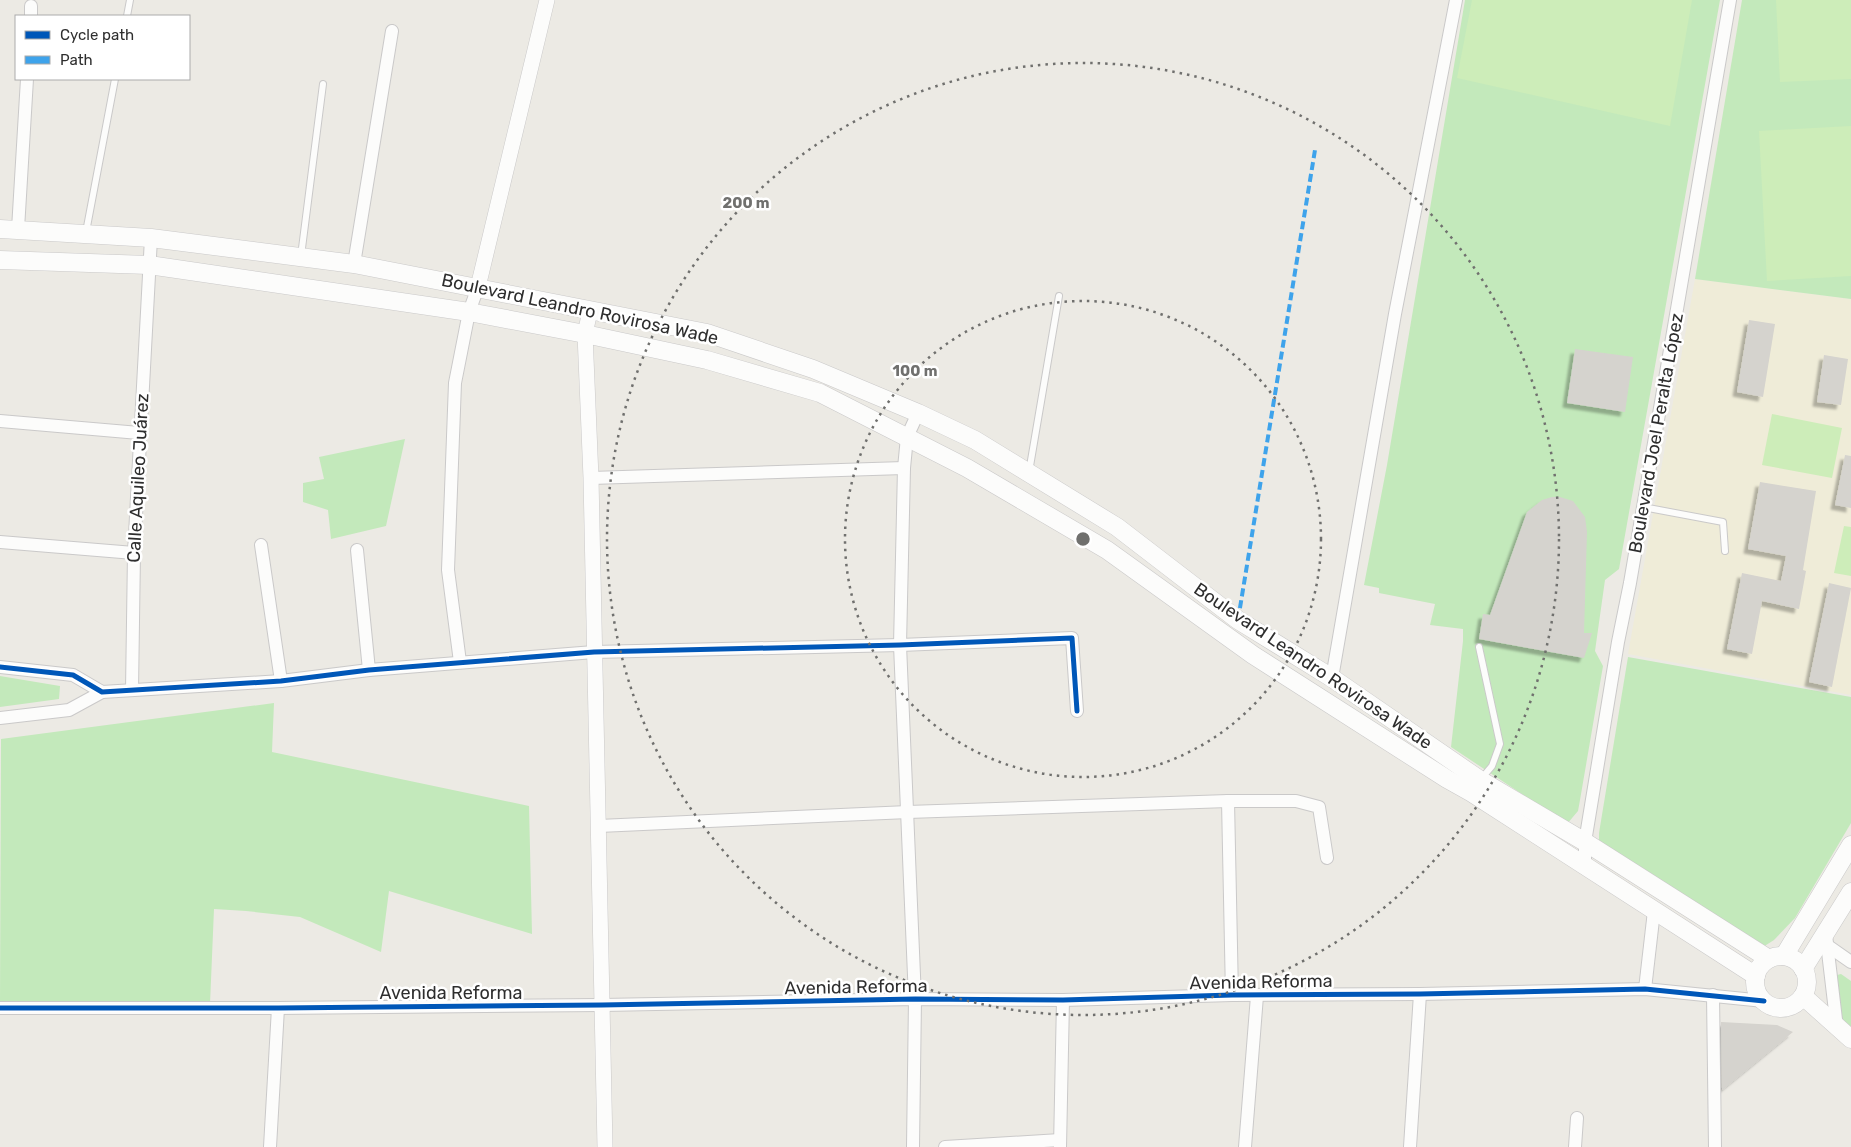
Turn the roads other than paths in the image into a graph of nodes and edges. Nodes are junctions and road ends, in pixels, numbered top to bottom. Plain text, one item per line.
1 (130, 0) edge
2 (547, 0) edge
3 (1456, 0) edge
4 (1730, 0) edge
5 (127, 15) edge
6 (392, 31) dead end
7 (27, 80) edge
8 (115, 80) edge
9 (323, 84) dead end
10 (0, 229) edge
11 (18, 229) junction
12 (86, 234) junction
13 (151, 238) junction
14 (300, 256) junction
15 (0, 260) edge
16 (354, 264) junction
17 (149, 265) junction
18 (478, 287) junction
19 (1059, 296) dead end
20 (590, 310) junction
21 (469, 312) junction
22 (585, 334) junction
23 (918, 412) junction
24 (0, 422) edge
25 (140, 433) junction
26 (907, 437) junction
27 (904, 468) junction
28 (1029, 473) junction
29 (590, 478) junction
30 (1643, 507) junction
31 (1117, 527) junction
32 (0, 542) edge
33 (261, 545) dead end
34 (358, 550) dead end
35 (1107, 550) junction
36 (1725, 551) dead end
37 (134, 553) junction
38 (900, 645) junction
39 (1479, 647) dead end
40 (594, 652) junction
41 (460, 662) junction
42 (0, 667) edge
43 (369, 670) junction
44 (1332, 678) junction
45 (281, 681) junction
46 (132, 690) junction
47 (102, 692) junction
48 (1076, 712) dead end
49 (0, 718) edge
50 (1476, 787) junction
51 (1228, 801) junction
52 (908, 812) junction
53 (599, 826) junction
54 (1584, 842) junction
55 (1851, 845) edge
56 (1326, 858) dead end
57 (1585, 866) junction
58 (1851, 892) edge
59 (1654, 910) junction
60 (1827, 940) junction
61 (1776, 958) junction
62 (1851, 962) edge
63 (1803, 969) junction
64 (1756, 976) junction
65 (1644, 990) junction
66 (1420, 994) junction
67 (1712, 995) junction
68 (1232, 996) junction
69 (1257, 996) junction
70 (1803, 996) junction
71 (915, 999) junction
72 (1063, 1000) junction
73 (1764, 1001) junction
74 (602, 1005) junction
75 (0, 1008) edge
76 (278, 1008) junction
77 (1844, 1033) edge
78 (1577, 1118) dead end
79 (1060, 1144) edge
80 (270, 1147) edge
81 (605, 1147) edge
82 (913, 1147) edge
83 (945, 1147) edge
84 (1245, 1147) edge
85 (1410, 1147) edge
86 (1575, 1147) edge
87 (1715, 1147) edge

1 - 5 lane
2 - 18 street
3 - 44 street
4 - 30 street, Boulevard Joel Peralta López
6 - 16 street
7 - 11 street
8 - 12 lane
9 - 14 lane
10 - 11 main road, Boulevard Leandro Rovirosa Wade
11 - 12 main road, Boulevard Leandro Rovirosa Wade
12 - 13 main road, Boulevard Leandro Rovirosa Wade
13 - 14 main road, Boulevard Leandro Rovirosa Wade
13 - 17 street, Calle Aquileo Juárez
14 - 16 main road, Boulevard Leandro Rovirosa Wade
15 - 17 main road, Boulevard Leandro Rovirosa Wade
16 - 18 main road, Boulevard Leandro Rovirosa Wade
17 - 21 main road, Boulevard Leandro Rovirosa Wade
17 - 25 street, Calle Aquileo Juárez
18 - 20 main road, Boulevard Leandro Rovirosa Wade
18 - 21 street
19 - 28 lane
20 - 22 street
20 - 23 main road, Boulevard Leandro Rovirosa Wade
21 - 22 main road, Boulevard Leandro Rovirosa Wade
21 - 41 street
22 - 26 main road, Boulevard Leandro Rovirosa Wade
22 - 29 street
23 - 26 street
23 - 28 main road, Boulevard Leandro Rovirosa Wade
24 - 25 street
25 - 37 street, Calle Aquileo Juárez
26 - 27 street
26 - 35 main road, Boulevard Leandro Rovirosa Wade
27 - 29 street
27 - 38 street
28 - 31 main road, Boulevard Leandro Rovirosa Wade
29 - 40 street
30 - 36 lane
30 - 54 street, Boulevard Joel Peralta López
31 - 35 main road
31 - 44 main road, Boulevard Leandro Rovirosa Wade
32 - 37 street
33 - 45 street
34 - 43 street
35 - 50 main road, Boulevard Leandro Rovirosa Wade
37 - 46 street, Calle Aquileo Juárez
38 - 40 street
38 - 48 street
38 - 52 street
39 - 50 lane
40 - 41 street
40 - 53 street
41 - 43 street
42 - 47 street
43 - 45 street
44 - 50 main road, Boulevard Leandro Rovirosa Wade
45 - 46 street
46 - 47 street
47 - 49 street
50 - 54 main road, Boulevard Leandro Rovirosa Wade
50 - 57 main road, Boulevard Leandro Rovirosa Wade
51 - 52 street
51 - 56 street
51 - 68 street
52 - 53 street
52 - 71 street
53 - 74 street
54 - 57 street, Boulevard Joel Peralta López
54 - 61 main road, Boulevard Leandro Rovirosa Wade
55 - 61 main road
57 - 59 main road, Boulevard Leandro Rovirosa Wade
58 - 60 main road
59 - 64 main road, Boulevard Leandro Rovirosa Wade
59 - 65 street
60 - 62 street
60 - 63 main road
60 - 77 street
61 - 63 main road
61 - 64 main road
63 - 70 main road
64 - 73 main road
65 - 66 street, Avenida Reforma
65 - 67 street, Avenida Reforma
66 - 69 street, Avenida Reforma
66 - 85 street
67 - 73 street, Avenida Reforma
67 - 87 street
68 - 69 street, Avenida Reforma
68 - 72 street, Avenida Reforma
69 - 84 street
70 - 73 main road
70 - 77 main road
71 - 72 street, Avenida Reforma
71 - 74 street, Avenida Reforma
71 - 82 street
72 - 79 street
74 - 76 street, Avenida Reforma
74 - 81 street
75 - 76 street, Avenida Reforma
76 - 80 street
78 - 86 street
79 - 83 street

